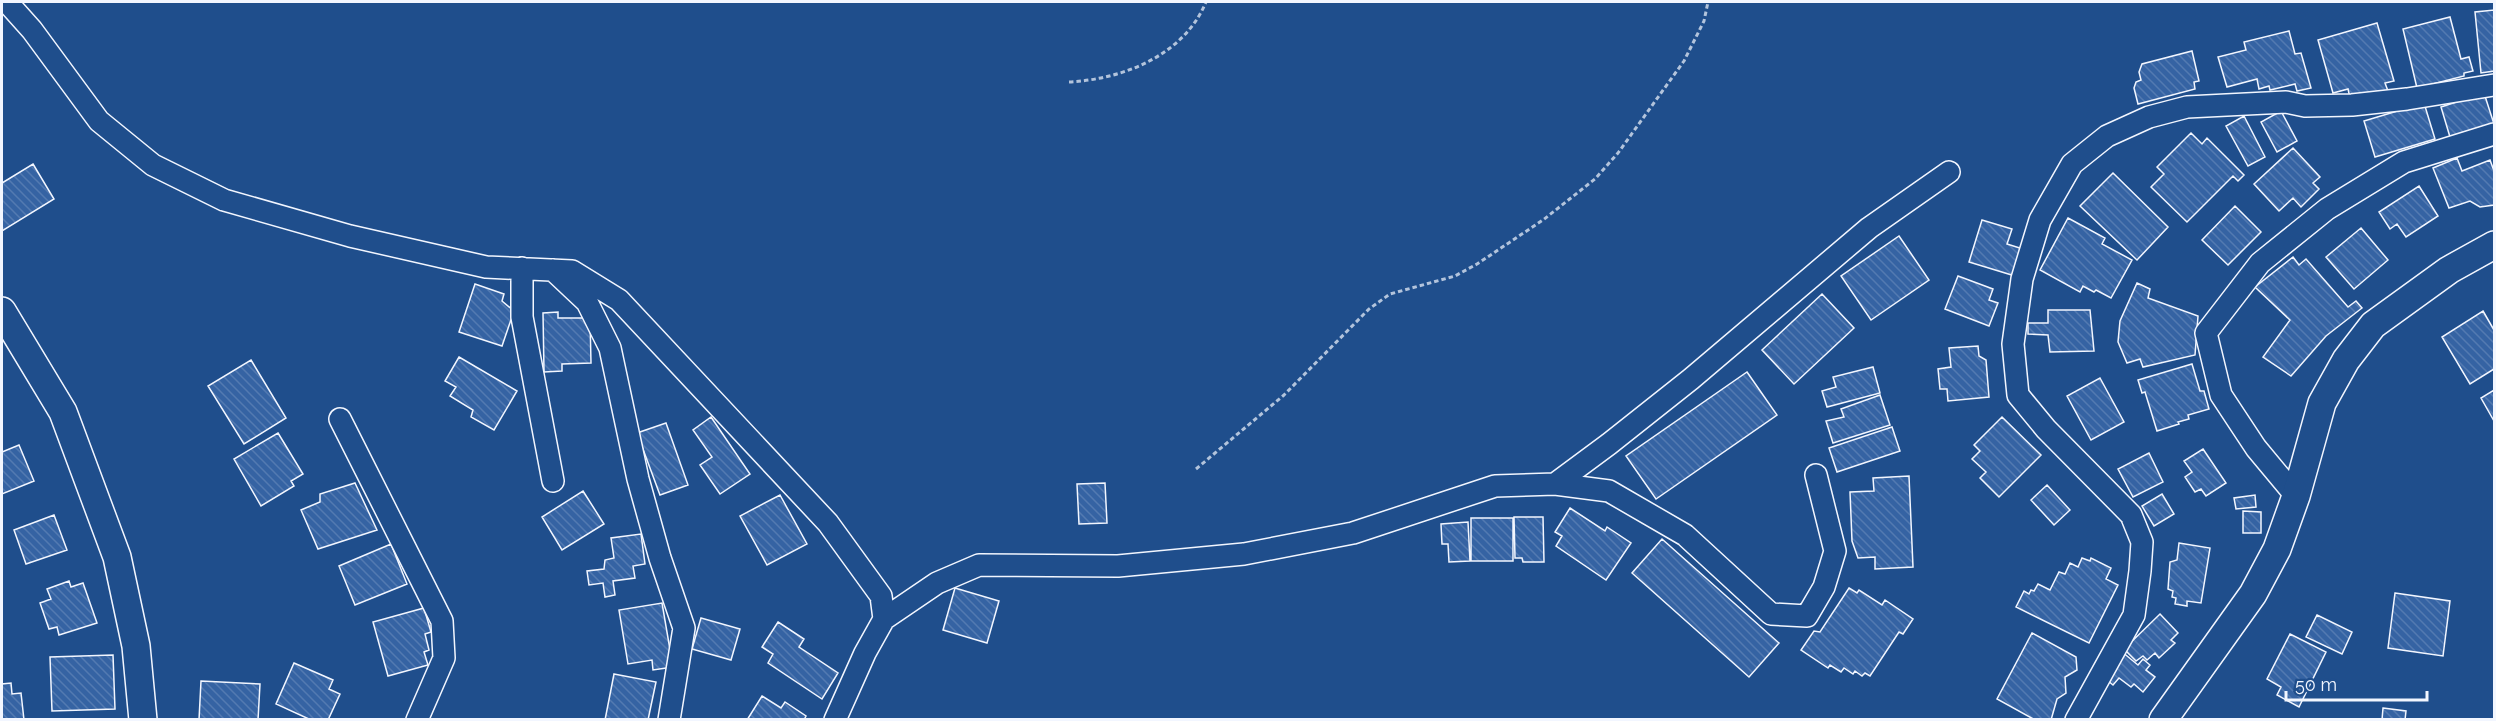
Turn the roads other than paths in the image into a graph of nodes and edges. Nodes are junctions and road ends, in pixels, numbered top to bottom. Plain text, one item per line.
1 (7, 2) edge
2 (2494, 85) edge
3 (2494, 134) edge
4 (1949, 172) dead end
5 (2494, 245) edge
6 (522, 268) junction
7 (553, 270) junction
8 (2, 311) edge
9 (340, 419) dead end
10 (1816, 475) dead end
11 (553, 481) dead end
12 (1555, 484) junction
13 (2296, 496) junction
14 (884, 619) junction
15 (143, 720) edge
16 (417, 720) edge
17 (669, 720) edge
18 (835, 720) edge
19 (2076, 720) edge
20 (2163, 720) edge

1 - 6 street
2 - 19 street
3 - 13 street
4 - 12 street
5 - 13 main road
6 - 7 street
6 - 11 street
7 - 14 street
7 - 17 street
8 - 15 main road
9 - 16 street
10 - 12 street
12 - 14 street
13 - 20 main road
14 - 18 street

